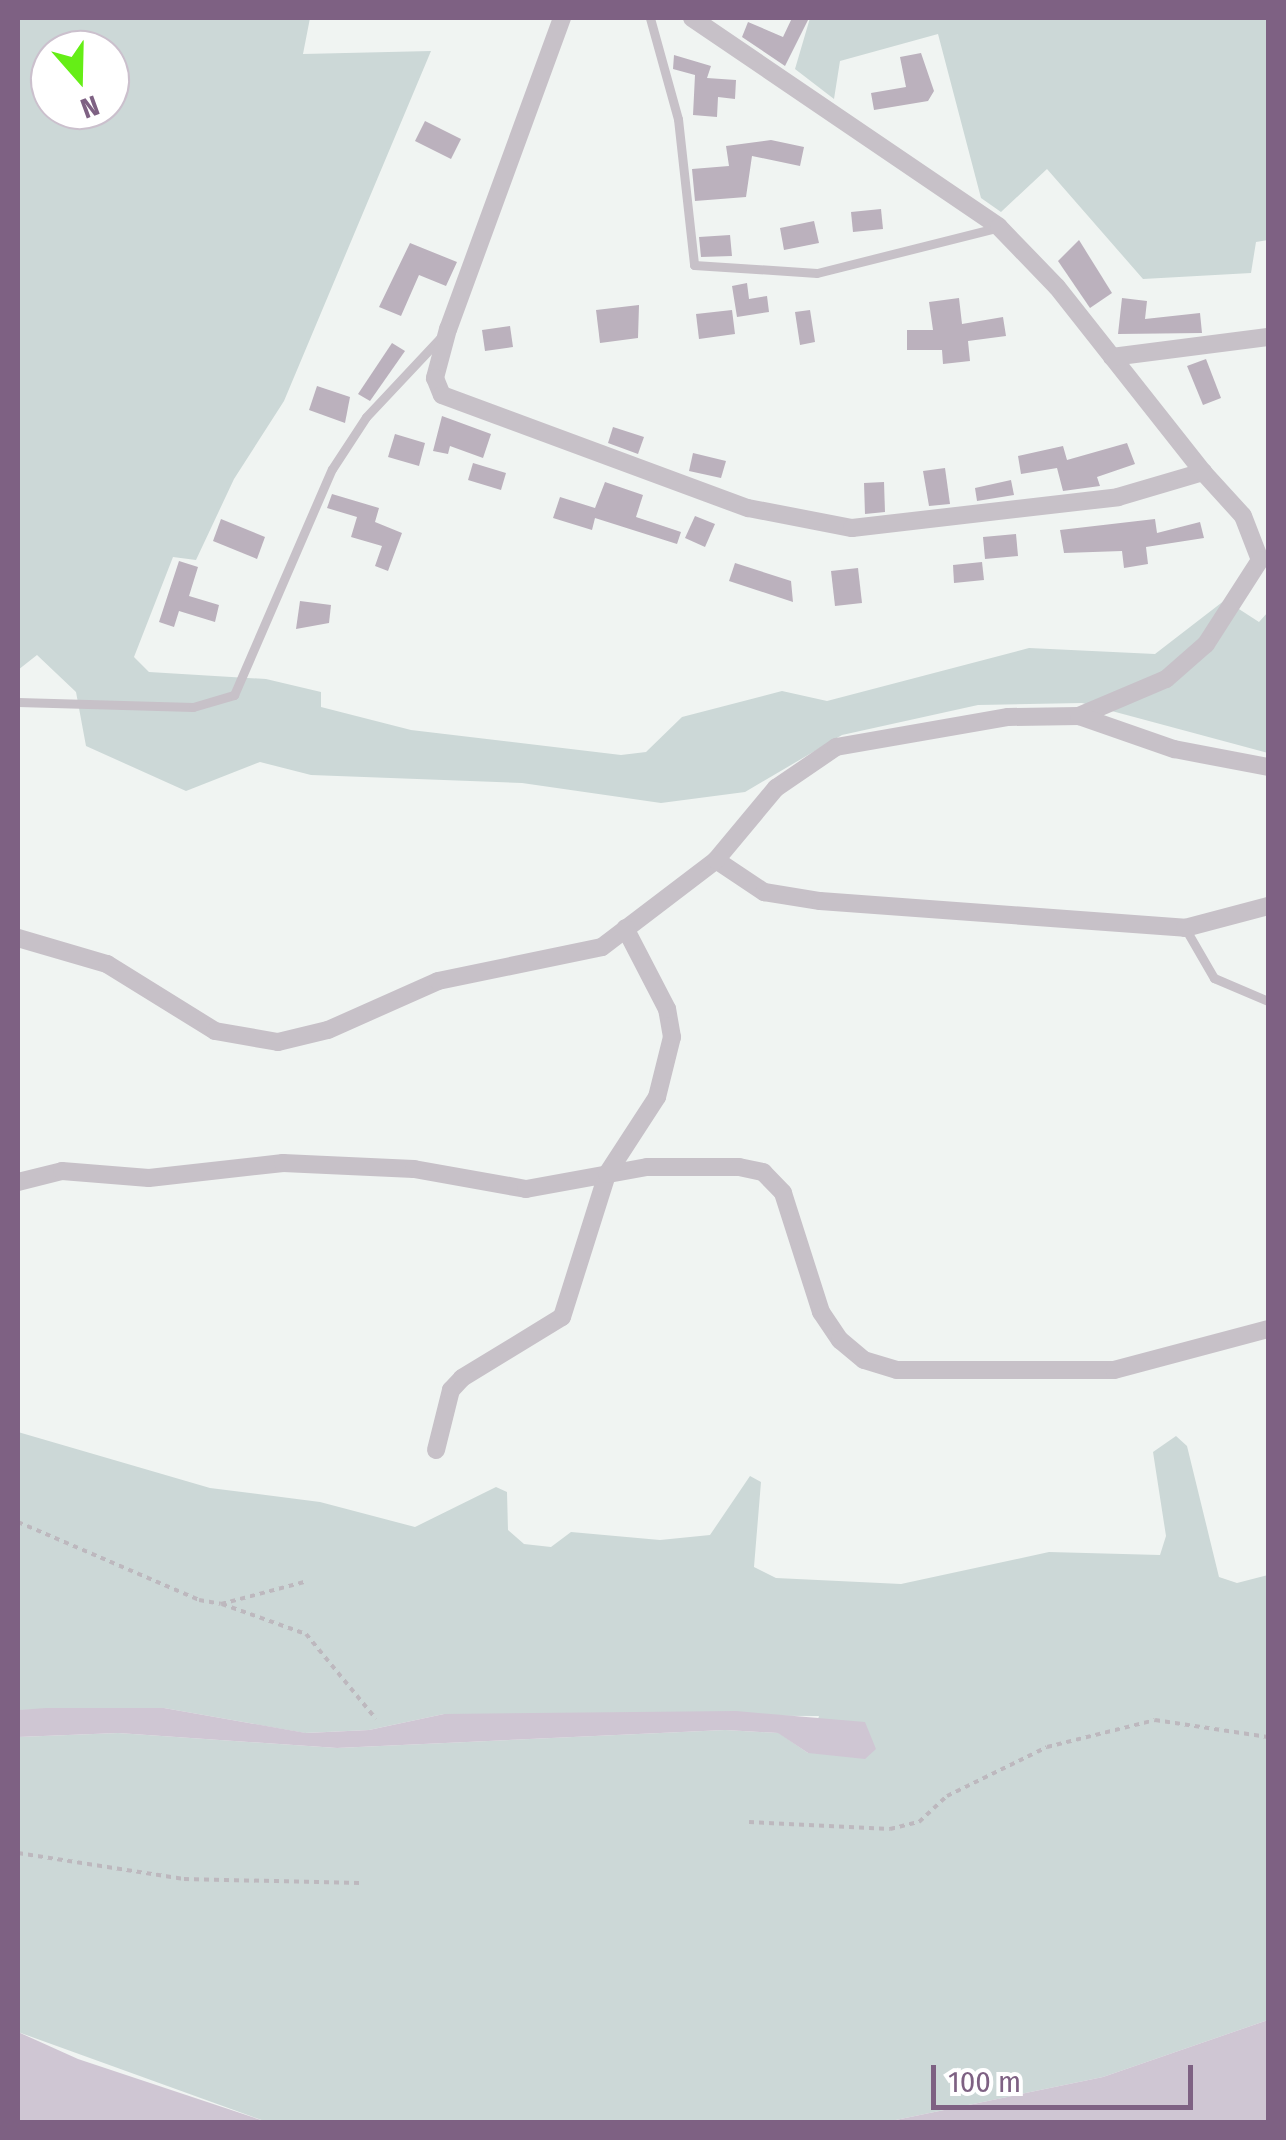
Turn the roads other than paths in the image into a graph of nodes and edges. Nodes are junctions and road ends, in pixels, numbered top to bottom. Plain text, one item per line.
1 (562, 18) edge
2 (650, 18) edge
3 (692, 18) edge
4 (998, 228) junction
5 (448, 330) junction
6 (1268, 337) edge
7 (1112, 357) junction
8 (1203, 472) junction
9 (18, 702) edge
10 (1080, 716) junction
11 (1268, 768) edge
12 (716, 860) junction
13 (1268, 906) edge
14 (625, 928) junction
15 (1184, 928) junction
16 (18, 938) edge
17 (1268, 1001) edge
18 (607, 1174) junction
19 (18, 1182) edge
20 (1268, 1329) edge
21 (436, 1450) dead end

1 - 5 street
2 - 4 lane
3 - 4 street
4 - 7 street
5 - 8 street
5 - 9 lane
6 - 7 street
7 - 8 street
8 - 10 street
10 - 11 street
10 - 12 street
12 - 14 street
12 - 15 street
13 - 15 street
14 - 16 street
14 - 18 street
15 - 17 lane
18 - 19 street
18 - 20 street
18 - 21 street

